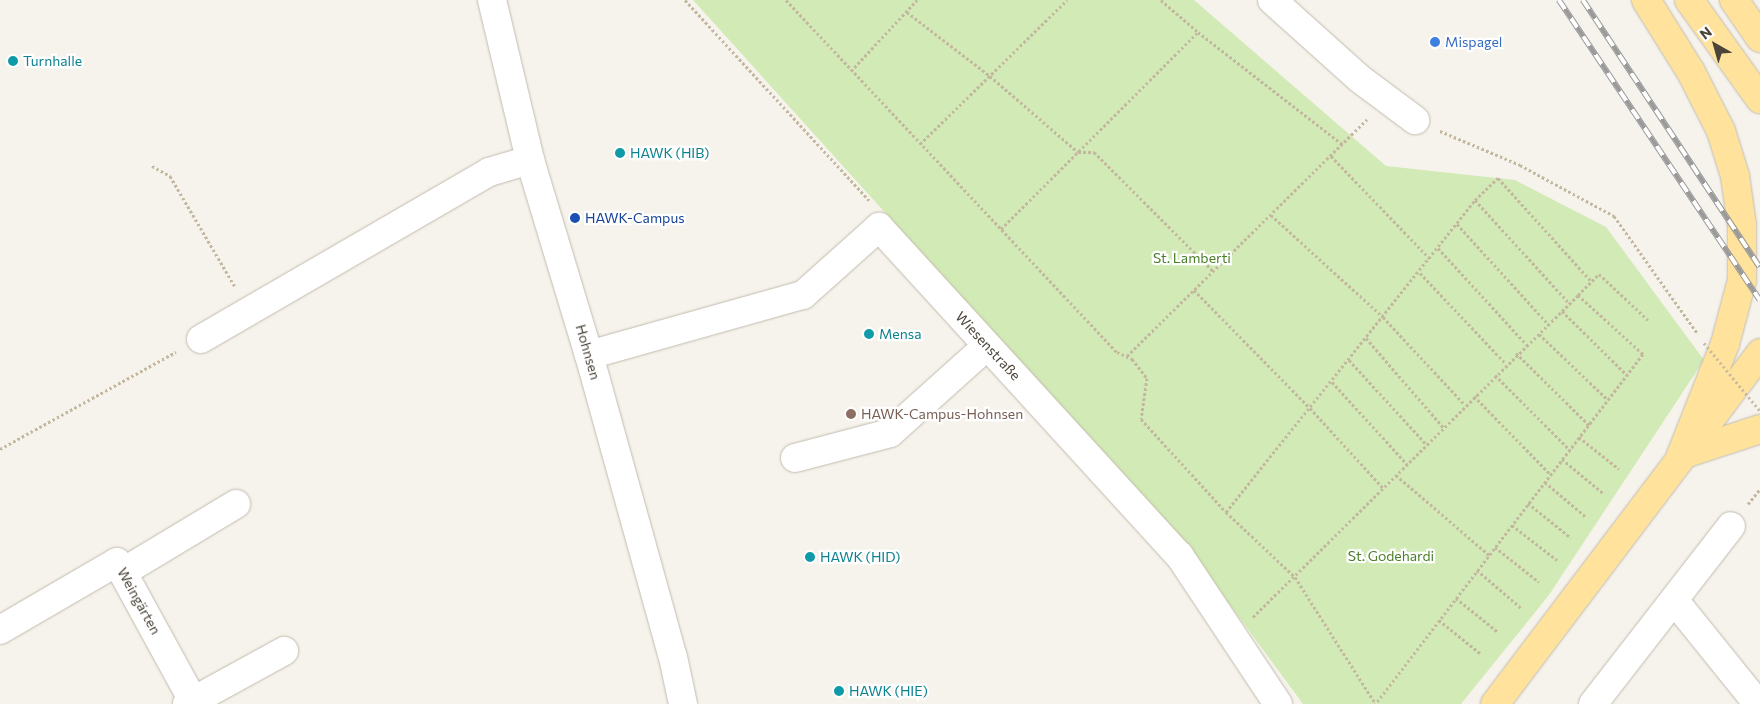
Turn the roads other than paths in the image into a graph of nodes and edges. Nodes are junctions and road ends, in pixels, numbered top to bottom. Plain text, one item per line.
1 (492, 0) edge
2 (1272, 0) edge
3 (1646, 0) edge
4 (1689, 0) edge
5 (1734, 0) edge
6 (1760, 38) edge
7 (1760, 99) edge
8 (1416, 120) road end
9 (530, 160) junction
10 (201, 338) road end
11 (987, 346) junction
12 (1760, 353) edge
13 (589, 355) junction
14 (1760, 429) edge
15 (1681, 455) junction
16 (794, 458) dead end
17 (236, 504) dead end
18 (1731, 526) dead end
19 (123, 572) junction
20 (1674, 600) junction
21 (0, 630) edge
22 (284, 651) dead end
23 (190, 702) edge
24 (683, 704) edge
25 (1278, 704) edge
26 (1495, 704) edge
27 (1593, 704) edge
28 (1758, 704) edge

1 - 9 street, Hohnsen
2 - 8 street
3 - 15 main road
4 - 7 main road
5 - 6 main road
9 - 10 street
9 - 13 street, Hohnsen
11 - 13 street, Wiesenstraße
11 - 16 street
11 - 25 street, Wiesenstraße
12 - 15 main road
13 - 24 street, Hohnsen
14 - 15 main road
15 - 26 main road
17 - 19 street
18 - 20 street
19 - 21 street, Weingärten
19 - 23 street, Weingärten
20 - 27 street
20 - 28 street
22 - 23 street

